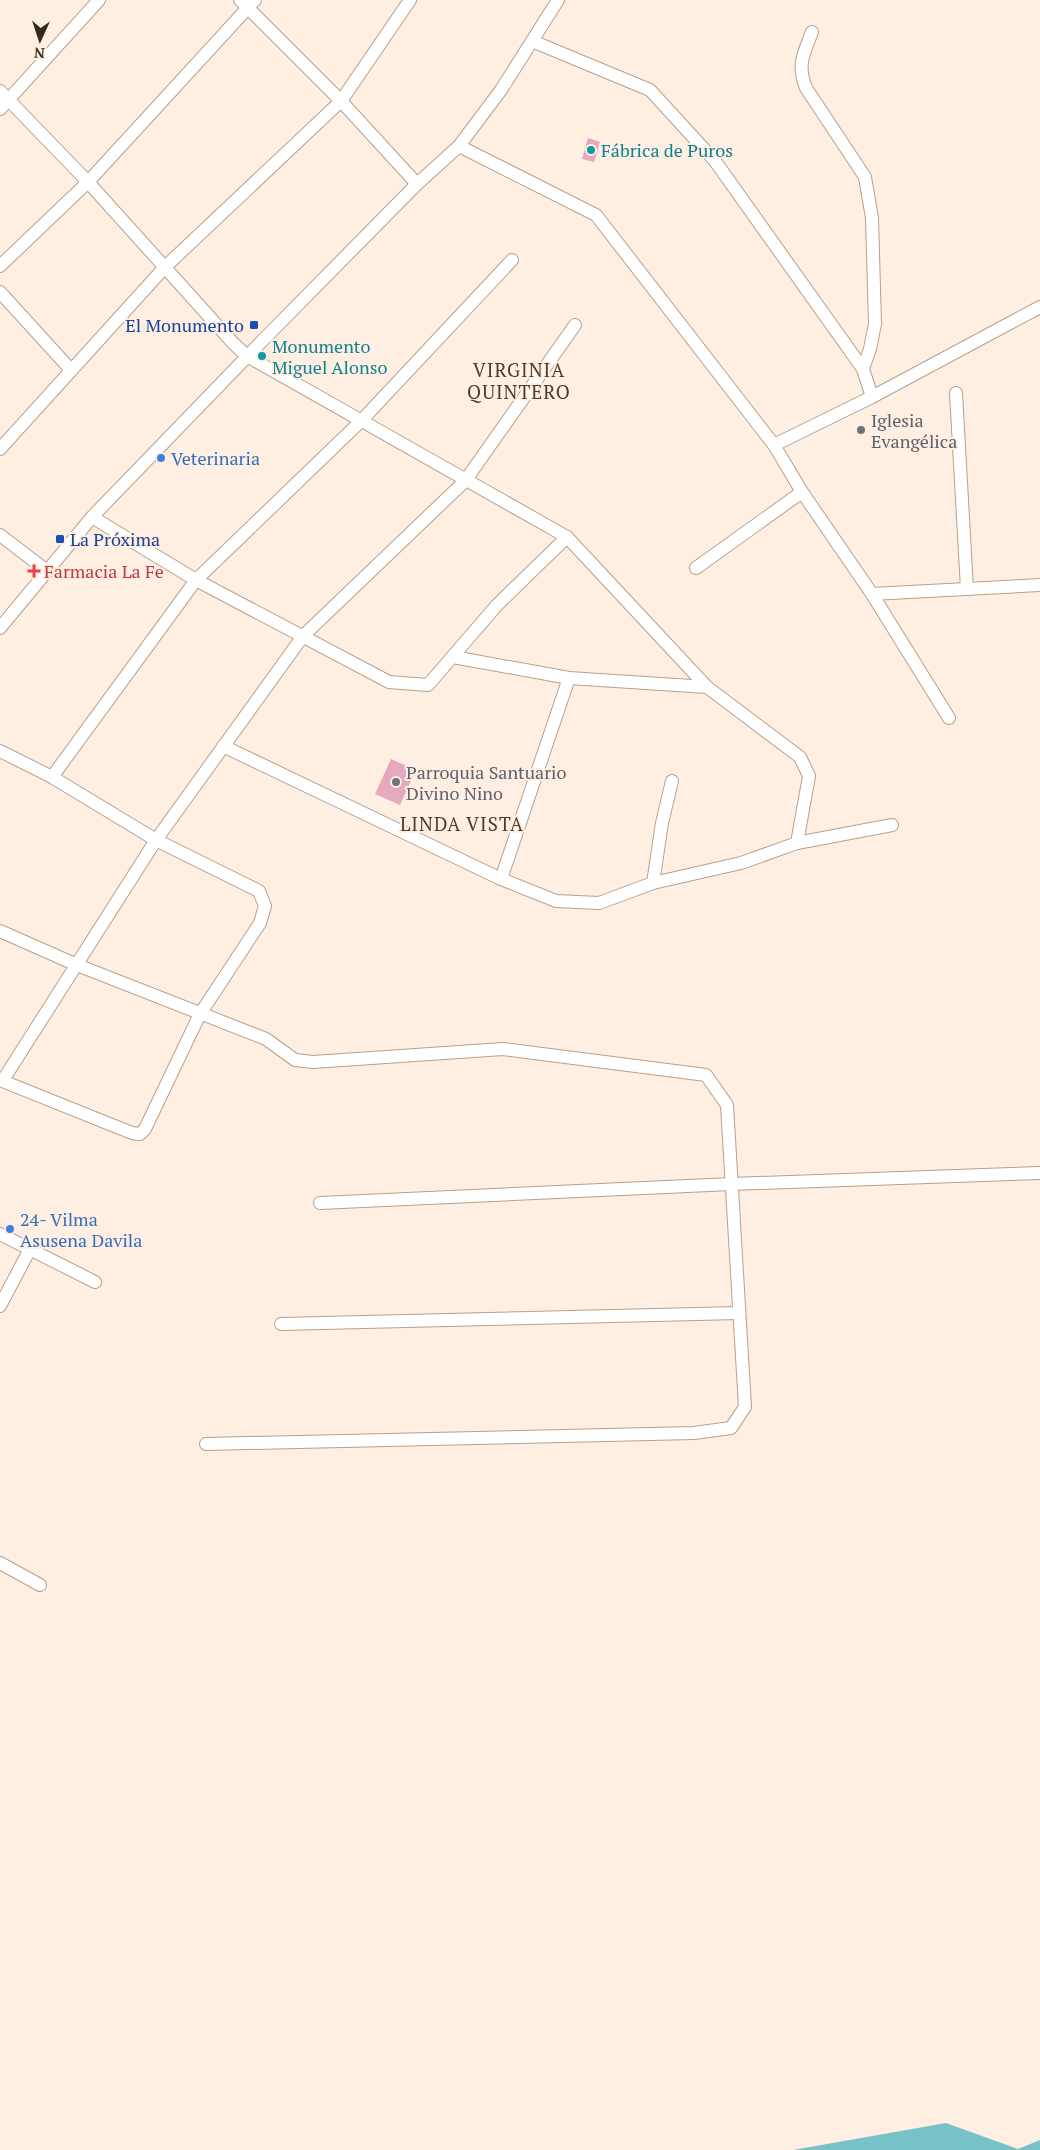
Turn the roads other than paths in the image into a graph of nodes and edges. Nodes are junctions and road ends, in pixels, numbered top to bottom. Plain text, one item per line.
1 (99, 0) edge
2 (410, 0) edge
3 (558, 0) edge
4 (248, 3) edge
5 (812, 32) dead end
6 (532, 41) junction
7 (0, 91) edge
8 (341, 101) junction
9 (5, 105) edge
10 (459, 146) junction
11 (88, 182) junction
12 (418, 184) junction
13 (512, 260) dead end
14 (0, 266) edge
15 (165, 267) junction
16 (0, 292) edge
17 (1040, 307) edge
18 (575, 325) dead end
19 (247, 356) junction
20 (863, 369) junction
21 (71, 370) junction
22 (956, 393) dead end
23 (872, 397) junction
24 (362, 420) junction
25 (774, 445) junction
26 (0, 449) edge
27 (465, 480) junction
28 (802, 492) junction
29 (92, 517) junction
30 (0, 535) edge
31 (567, 537) junction
32 (696, 568) dead end
33 (47, 571) junction
34 (196, 580) junction
35 (1040, 585) edge
36 (967, 589) junction
37 (872, 594) junction
38 (0, 628) edge
39 (304, 636) junction
40 (453, 657) junction
41 (569, 678) junction
42 (707, 687) junction
43 (949, 718) dead end
44 (223, 746) junction
45 (0, 751) edge
46 (52, 777) junction
47 (672, 781) dead end
48 (892, 825) dead end
49 (156, 840) junction
50 (797, 843) junction
51 (501, 879) junction
52 (653, 883) junction
53 (0, 931) edge
54 (77, 965) junction
55 (200, 1014) junction
56 (1, 1080) edge
57 (1040, 1173) edge
58 (731, 1184) junction
59 (320, 1203) dead end
60 (0, 1234) edge
61 (30, 1249) junction
62 (96, 1282) dead end
63 (0, 1306) edge
64 (739, 1313) junction
65 (281, 1324) dead end
66 (206, 1444) dead end
67 (0, 1563) edge
68 (40, 1585) dead end

1 - 9 street
2 - 8 street
3 - 6 street
4 - 8 street
4 - 11 street
5 - 20 street
6 - 10 street
6 - 20 street
7 - 9 street
8 - 12 street
8 - 15 street
9 - 11 street
10 - 12 street
10 - 25 street
11 - 14 street
11 - 15 street
12 - 19 street
13 - 24 street
15 - 19 street
15 - 21 street
16 - 21 street
17 - 23 street
18 - 27 street
19 - 24 street
19 - 29 street
20 - 23 street
21 - 26 street
22 - 36 street
23 - 25 street
24 - 27 street
24 - 34 street
25 - 28 street
27 - 31 street
27 - 39 street
28 - 32 street
28 - 37 street
29 - 33 street
29 - 34 street
30 - 33 street
31 - 40 street
31 - 42 street
33 - 38 street
34 - 39 street
34 - 46 street
35 - 36 street
36 - 37 street
37 - 43 street
39 - 40 street
39 - 44 street
40 - 41 street
41 - 42 street
41 - 51 street
42 - 50 street
44 - 49 street
44 - 51 street
45 - 46 street
46 - 49 street
47 - 52 street
48 - 50 street
49 - 54 street
49 - 55 street
50 - 52 street
51 - 52 street
53 - 54 street
54 - 55 street
54 - 56 street
55 - 56 street
55 - 58 street
57 - 58 street
58 - 59 street
58 - 64 street
60 - 61 street
61 - 62 street
61 - 63 street
64 - 65 street
64 - 66 street
67 - 68 street

